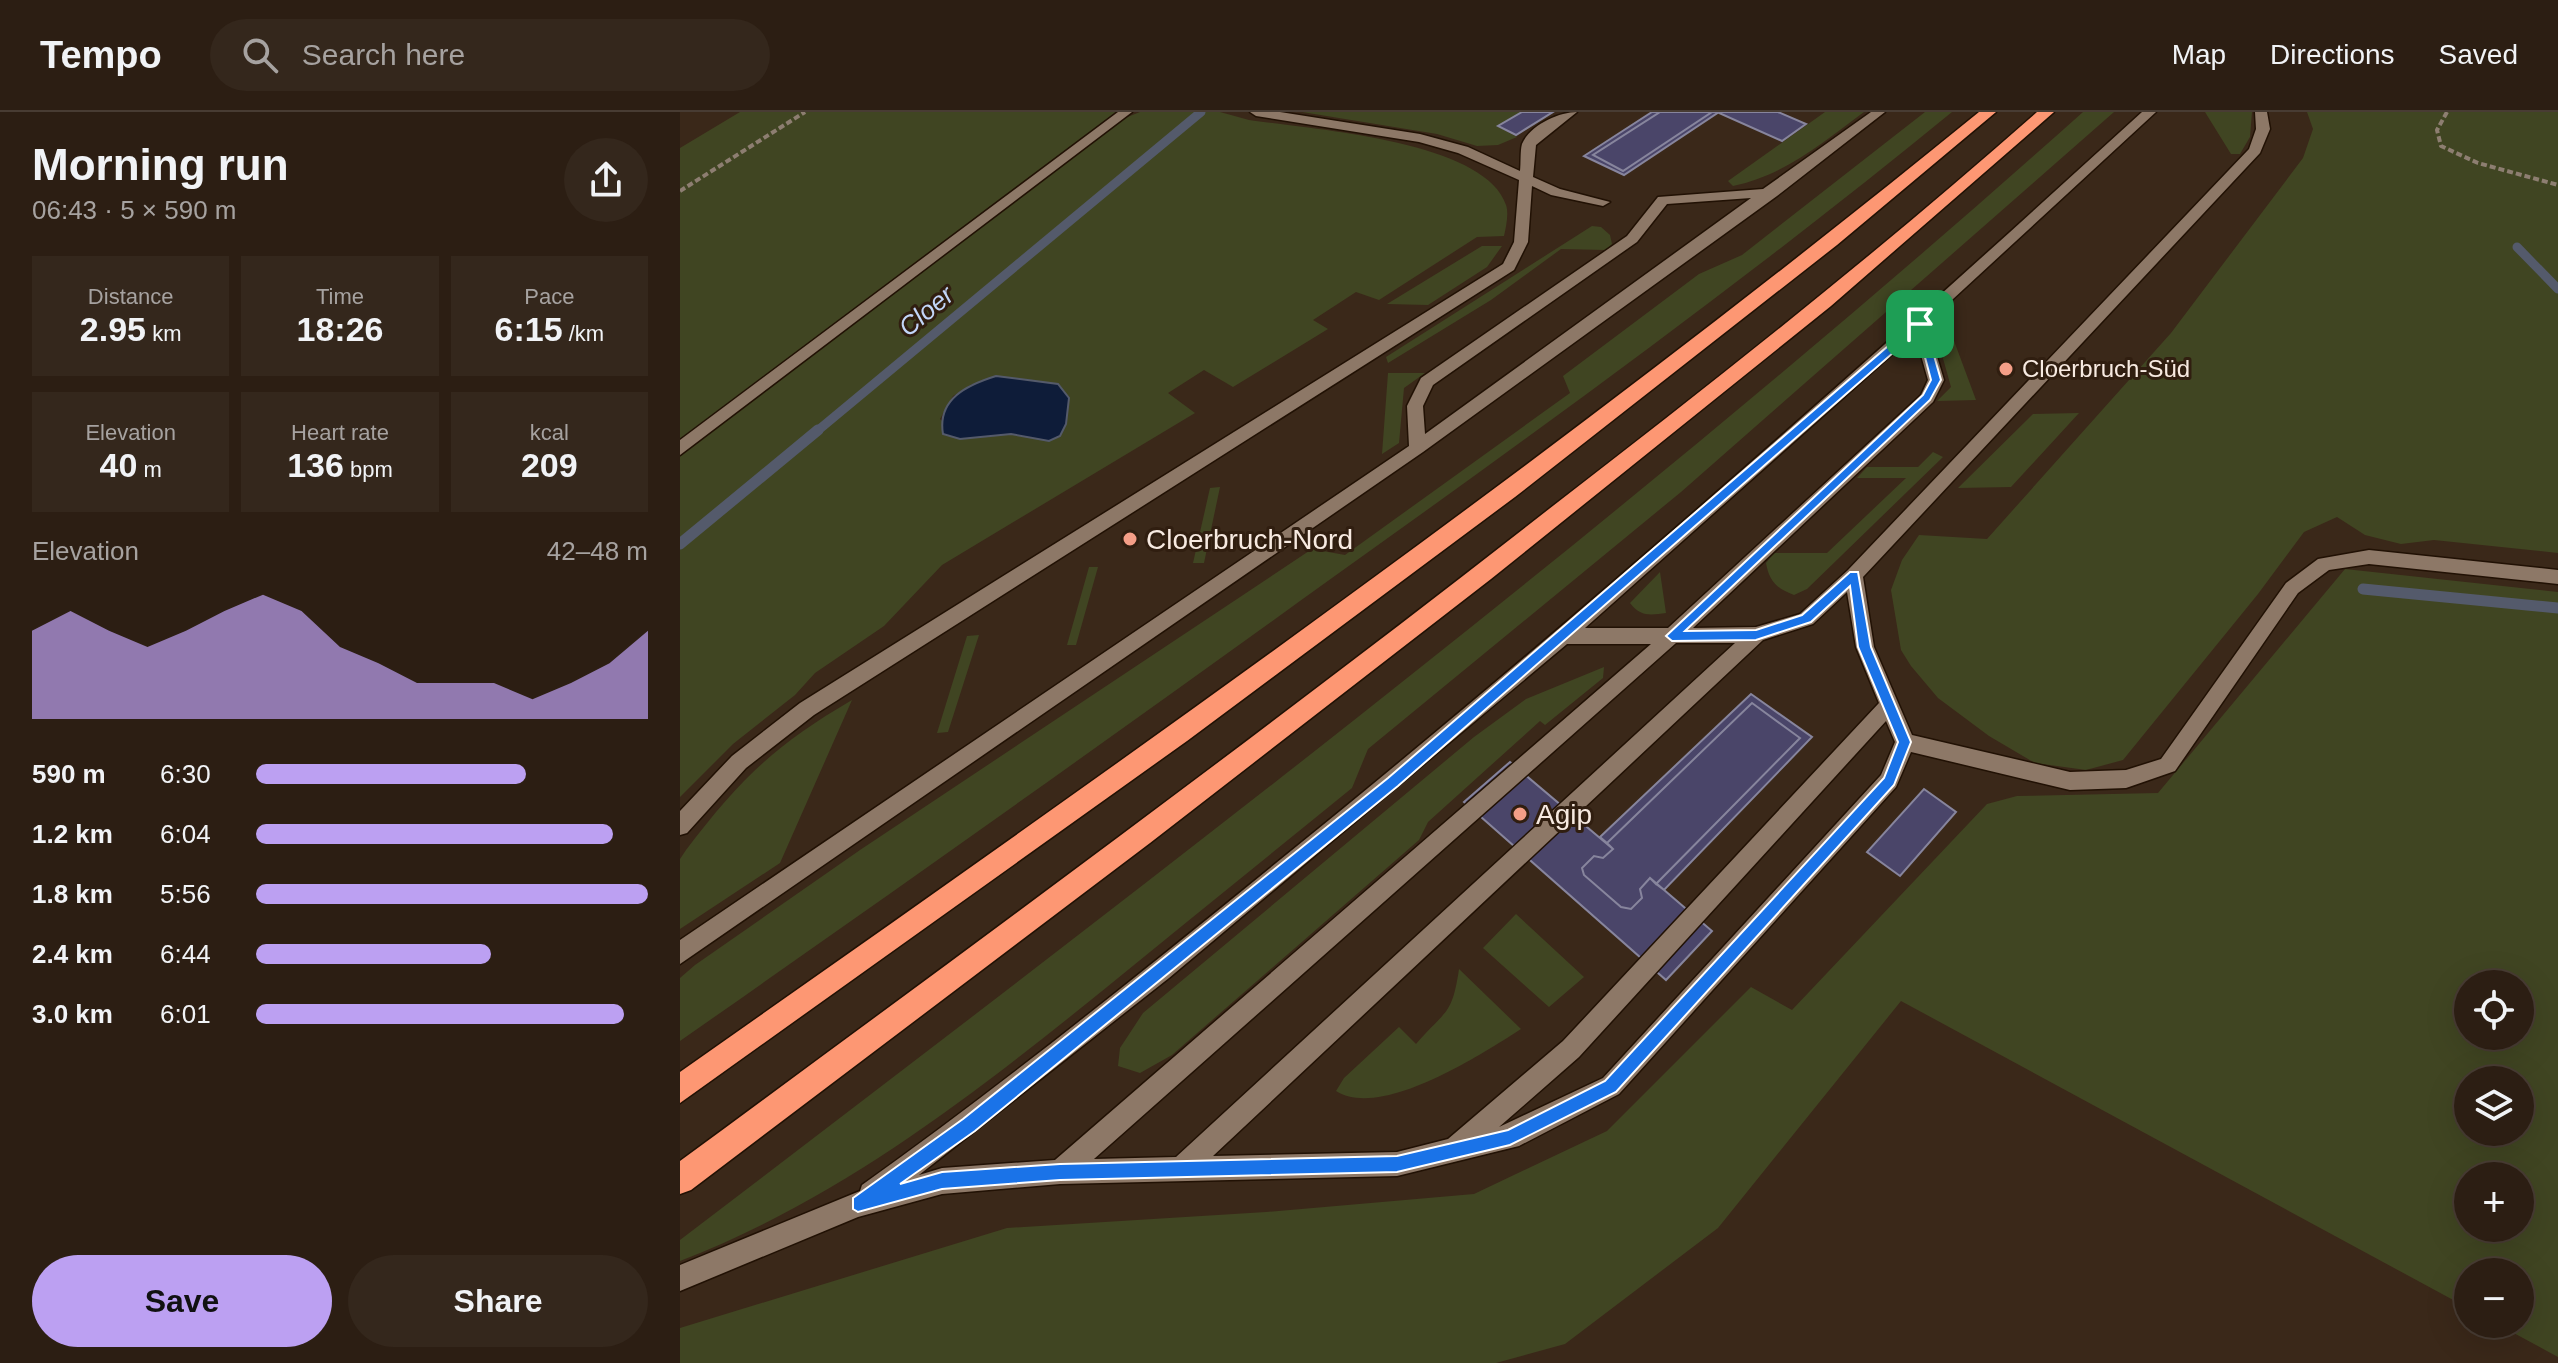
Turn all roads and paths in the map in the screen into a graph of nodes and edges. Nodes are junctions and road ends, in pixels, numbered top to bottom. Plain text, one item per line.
1 (805, 112) edge
2 (1126, 112) edge
3 (1256, 112) edge
4 (1571, 112) edge
5 (1879, 112) edge
6 (1988, 112) edge
7 (2046, 112) edge
8 (2150, 112) edge
9 (2261, 112) edge
10 (2447, 112) edge
11 (1524, 178) junction
12 (2558, 185) edge
13 (680, 191) edge
14 (1772, 193) junction
15 (1603, 202) dead end
16 (1920, 324) junction
17 (1417, 448) junction
18 (680, 449) edge
19 (1854, 575) junction
20 (2558, 577) edge
21 (1756, 635) junction
22 (1564, 636) junction
23 (1672, 636) junction
24 (1890, 704) junction
25 (1905, 742) junction
26 (680, 826) edge
27 (680, 953) edge
28 (680, 1089) edge
29 (1454, 1151) junction
30 (1182, 1168) junction
31 (1060, 1172) junction
32 (680, 1179) edge
33 (858, 1204) junction
34 (680, 1278) edge

1 - 13 path
2 - 18 lane
3 - 11 lane
4 - 11 lane
5 - 14 lane
6 - 28 highway
7 - 32 highway
8 - 16 lane
9 - 19 lane
10 - 12 path
11 - 15 lane
11 - 26 lane
14 - 17 lane
14 - 17 lane
16 - 22 lane
16 - 23 lane
17 - 27 lane
19 - 21 lane
19 - 24 lane
20 - 25 lane
21 - 23 lane
21 - 30 lane
22 - 23 lane
22 - 33 lane
23 - 31 lane
24 - 25 lane
24 - 29 lane
25 - 29 lane
29 - 30 lane
30 - 31 lane
31 - 33 lane
33 - 34 lane

